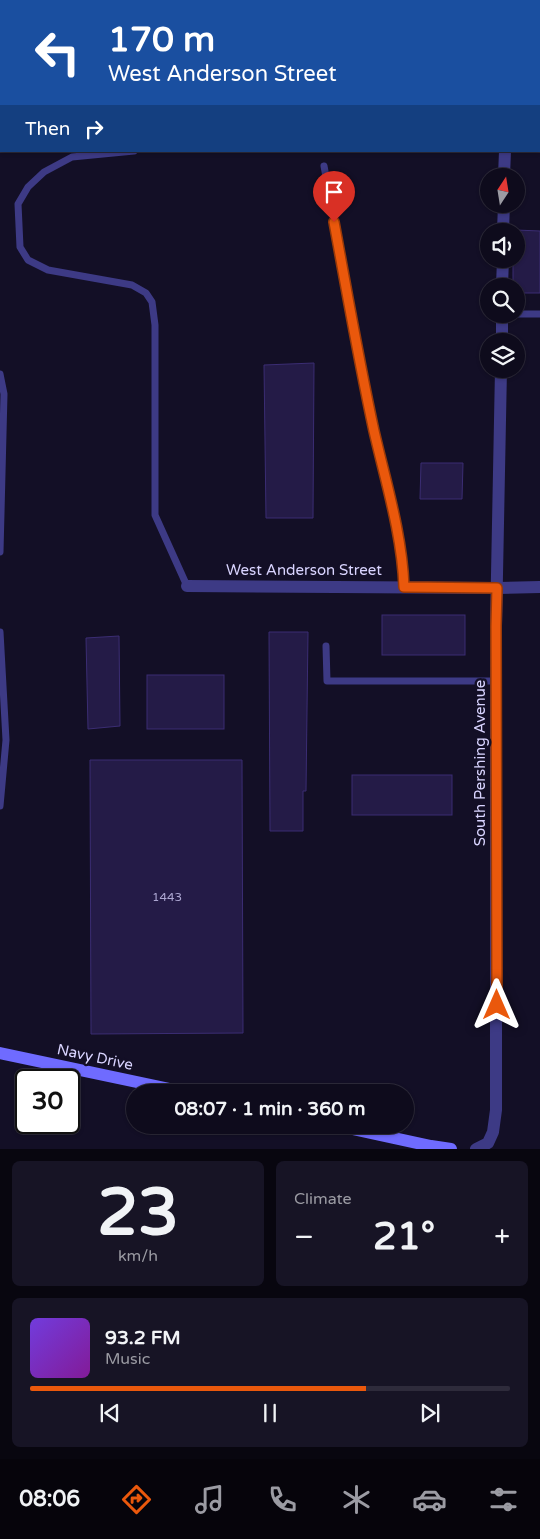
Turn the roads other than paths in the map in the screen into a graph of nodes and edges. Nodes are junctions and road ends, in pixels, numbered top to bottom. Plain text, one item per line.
1 (124, 152) edge
2 (505, 152) edge
3 (324, 166) dead end
4 (504, 168) edge
5 (525, 314) edge
6 (540, 314) edge
7 (0, 374) edge
8 (501, 378) edge
9 (0, 552) edge
10 (187, 586) joint
11 (404, 587) junction
12 (540, 587) edge
13 (497, 588) junction
14 (0, 632) edge
15 (326, 646) dead end
16 (496, 681) junction
17 (0, 806) edge
18 (0, 1053) edge
19 (146, 1084) edge
20 (376, 1134) edge
21 (451, 1149) edge
22 (476, 1149) edge

1 - 10 lane
2 - 4 street
3 - 11 lane
5 - 6 lane
7 - 9 lane
8 - 13 street, South Pershing Avenue
10 - 11 street, West Anderson Street
11 - 13 street, West Anderson Street
12 - 13 street, West Anderson Street
13 - 16 street, South Pershing Avenue
14 - 17 lane
15 - 16 lane
16 - 22 street, South Pershing Avenue
18 - 19 street, Navy Drive
20 - 21 street

